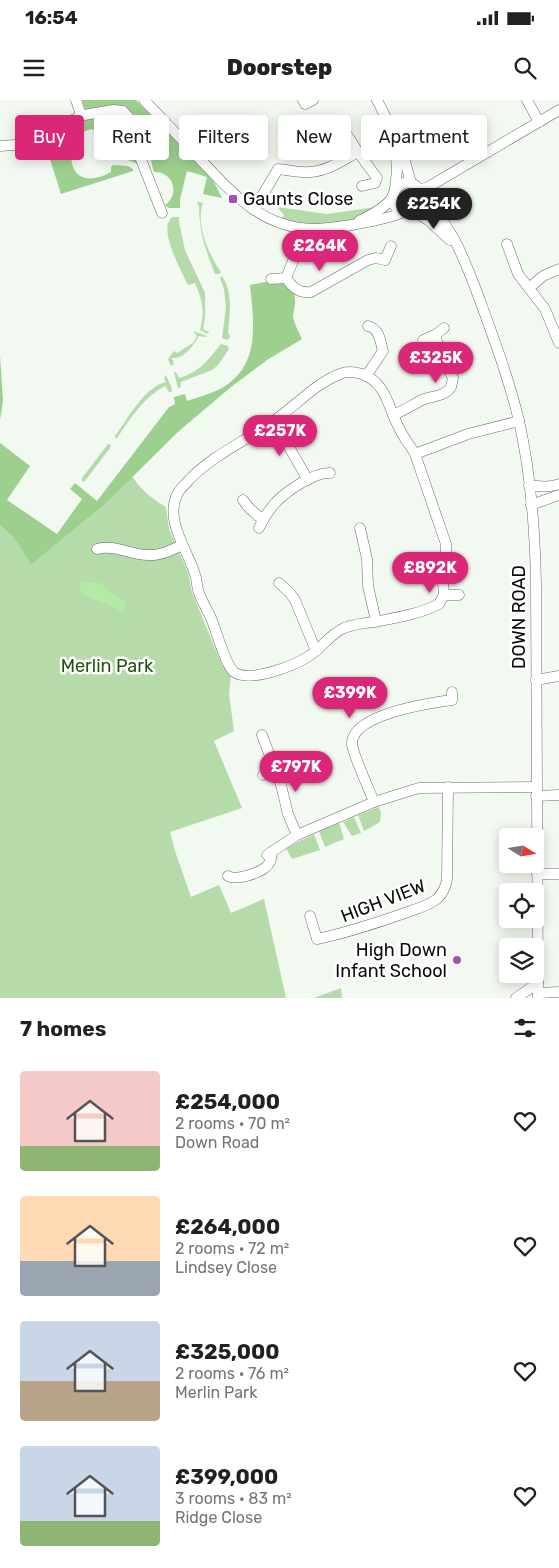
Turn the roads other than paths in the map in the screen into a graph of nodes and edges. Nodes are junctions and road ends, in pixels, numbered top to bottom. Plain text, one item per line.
1 (76, 100) edge
2 (144, 100) edge
3 (303, 100) edge
4 (313, 100) edge
5 (377, 100) edge
6 (527, 100) edge
7 (559, 110) edge
8 (81, 115) joint
9 (385, 115) edge
10 (539, 122) junction
11 (351, 141) edge
12 (0, 146) edge
13 (15, 146) edge
14 (361, 156) joint
15 (274, 159) dead end
16 (364, 160) edge
17 (396, 160) edge
18 (405, 160) edge
19 (278, 169) junction
20 (411, 183) junction
21 (362, 186) dead end
22 (420, 190) junction
23 (394, 193) junction
24 (422, 201) junction
25 (254, 210) junction
26 (409, 212) junction
27 (162, 213) dead end
28 (351, 225) junction
29 (300, 228) junction
30 (507, 244) dead end
31 (391, 246) dead end
32 (458, 248) junction
33 (523, 254) dead end
34 (512, 258) junction
35 (559, 269) edge
36 (286, 278) junction
37 (271, 279) dead end
38 (529, 288) junction
39 (368, 326) dead end
40 (444, 328) dead end
41 (435, 335) junction
42 (423, 340) dead end
43 (559, 343) edge
44 (366, 376) junction
45 (392, 415) junction
46 (274, 421) junction
47 (519, 421) junction
48 (414, 454) junction
49 (330, 473) dead end
50 (308, 480) junction
51 (559, 484) edge
52 (529, 486) junction
53 (559, 495) edge
54 (243, 500) dead end
55 (531, 505) junction
56 (351, 540) dead end
57 (182, 545) junction
58 (97, 549) dead end
59 (279, 583) dead end
60 (444, 595) junction
61 (459, 595) dead end
62 (376, 621) junction
63 (316, 651) junction
64 (559, 676) edge
65 (536, 680) junction
66 (452, 701) dead end
67 (262, 735) dead end
68 (273, 766) junction
69 (264, 775) dead end
70 (448, 787) junction
71 (536, 791) junction
72 (559, 795) edge
73 (374, 802) junction
74 (297, 835) junction
75 (537, 874) junction
76 (559, 874) edge
77 (228, 876) dead end
78 (310, 916) dead end
79 (538, 991) edge
80 (559, 992) edge
81 (516, 998) edge

1 - 8 street
2 - 25 street
3 - 4 street
5 - 9 street
6 - 10 street
7 - 10 street
8 - 27 street
10 - 22 street
11 - 14 street
12 - 13 street
14 - 19 street
15 - 19 street
16 - 21 street
17 - 23 street
18 - 20 street
19 - 25 street
20 - 22 street
20 - 23 street
22 - 24 street
23 - 26 street, DOWN ROAD
23 - 28 street
24 - 26 street
24 - 32 street, DOWN ROAD
25 - 29 street
26 - 28 street
26 - 32 street, DOWN ROAD
28 - 29 street
29 - 36 street
30 - 34 street
31 - 36 street
32 - 47 street, DOWN ROAD
33 - 34 street
34 - 38 street
35 - 38 street
36 - 37 street
38 - 43 street
39 - 44 street
40 - 41 street
41 - 42 street
41 - 45 street
44 - 45 street
44 - 46 street
45 - 48 street
46 - 50 street
46 - 57 street
47 - 48 street
47 - 52 street, DOWN ROAD
48 - 60 street
49 - 50 street
50 - 54 street
51 - 52 street
52 - 55 street, DOWN ROAD
53 - 55 street
55 - 65 street, DOWN ROAD
56 - 62 street
57 - 58 street
57 - 63 street
59 - 63 street
60 - 61 street
60 - 62 street
62 - 63 street
64 - 65 street
65 - 71 street, DOWN ROAD
66 - 73 street
67 - 68 street
68 - 69 street
68 - 74 street
70 - 71 street
70 - 73 street
70 - 78 street, HIGH VIEW
71 - 72 street
71 - 75 street, DOWN ROAD
73 - 74 street
74 - 77 street
75 - 76 street
75 - 79 street, DOWN ROAD
79 - 80 street
79 - 81 street

